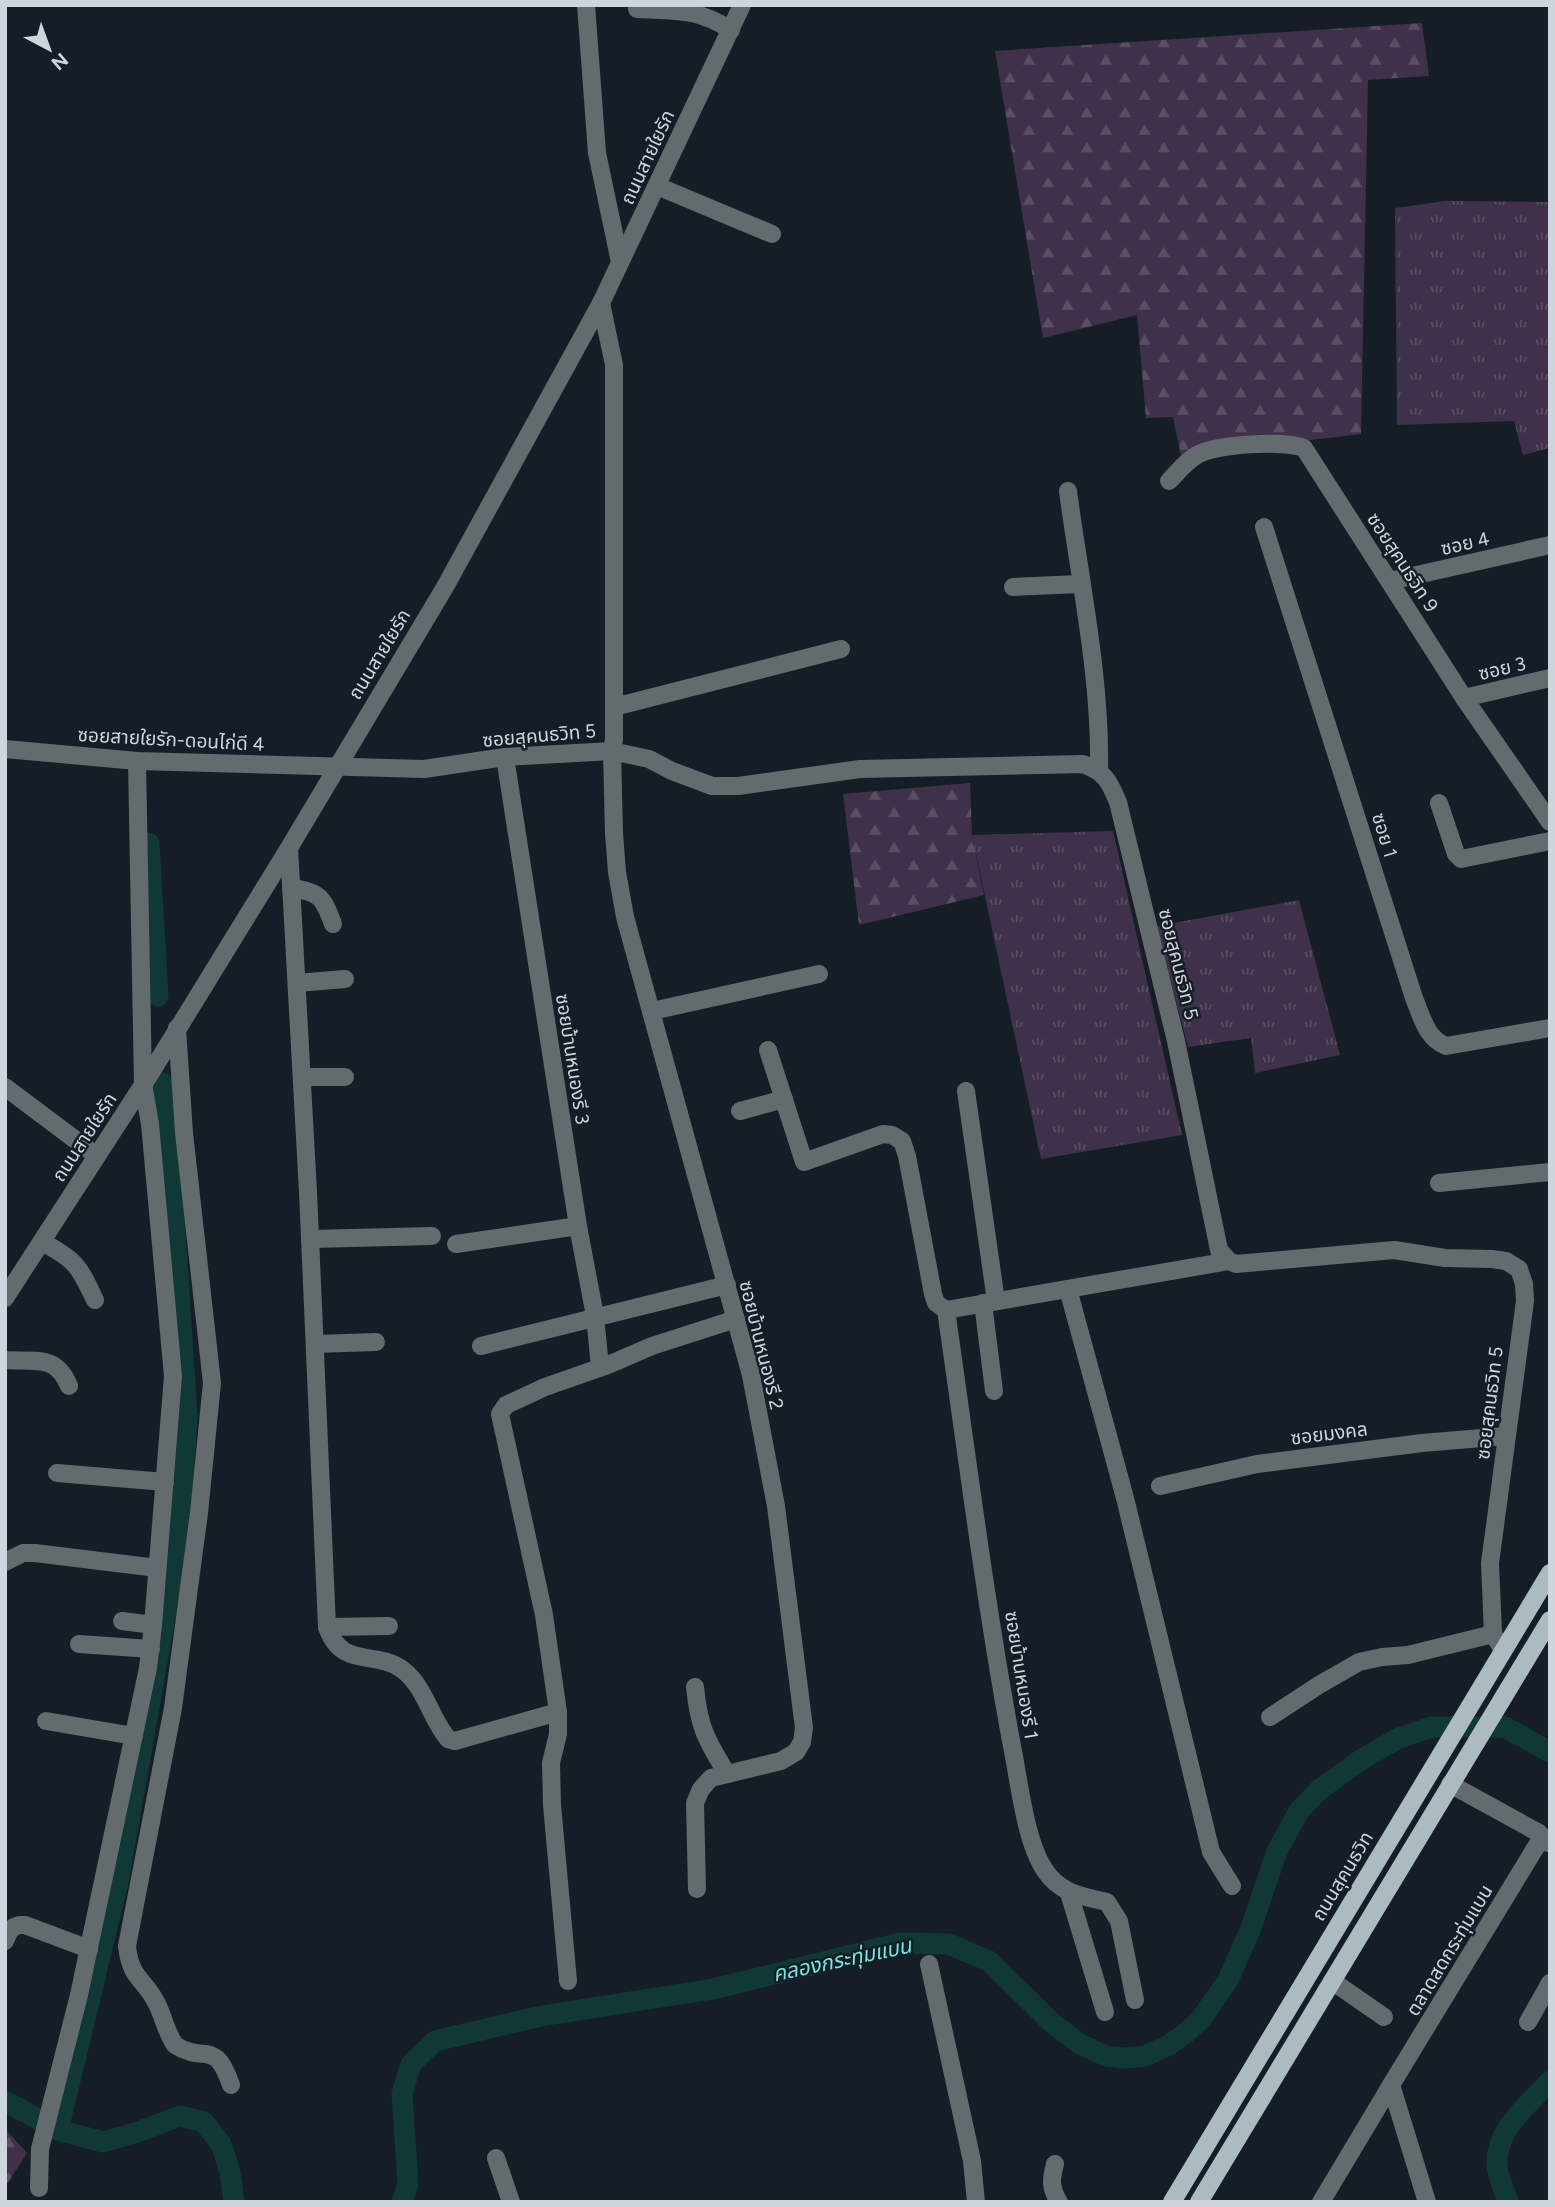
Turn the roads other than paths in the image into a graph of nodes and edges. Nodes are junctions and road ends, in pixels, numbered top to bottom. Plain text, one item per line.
1 (586, 5) edge
2 (742, 5) edge
3 (637, 9) dead end
4 (731, 30) junction
5 (657, 186) junction
6 (772, 234) dead end
7 (620, 262) junction
8 (601, 303) junction
9 (1169, 481) dead end
10 (1068, 491) dead end
11 (1264, 527) dead end
12 (1550, 545) edge
13 (1390, 581) junction
14 (1080, 584) junction
15 (1013, 587) dead end
16 (841, 649) dead end
17 (1550, 678) edge
18 (1464, 698) junction
19 (614, 707) junction
20 (5, 749) edge
21 (612, 751) junction
22 (505, 757) junction
23 (137, 761) junction
24 (335, 768) junction
25 (1099, 770) junction
26 (1439, 803) dead end
27 (1548, 816) edge
28 (1550, 841) edge
29 (289, 848) junction
30 (291, 888) junction
31 (333, 924) dead end
32 (819, 974) dead end
33 (345, 979) dead end
34 (296, 983) junction
35 (652, 1011) junction
36 (177, 1028) junction
37 (1550, 1028) edge
38 (768, 1050) dead end
39 (302, 1077) junction
40 (345, 1077) dead end
41 (143, 1084) junction
42 (5, 1087) edge
43 (966, 1091) dead end
44 (784, 1099) junction
45 (740, 1111) dead end
46 (97, 1156) junction
47 (1550, 1172) edge
48 (1439, 1184) dead end
49 (578, 1226) junction
50 (432, 1236) dead end
51 (310, 1239) junction
52 (42, 1242) junction
53 (456, 1244) dead end
54 (1228, 1261) junction
55 (727, 1285) junction
56 (1068, 1289) junction
57 (5, 1298) edge
58 (94, 1300) dead end
59 (989, 1302) junction
60 (946, 1310) junction
61 (595, 1316) junction
62 (736, 1319) junction
63 (376, 1342) dead end
64 (315, 1344) junction
65 (481, 1346) dead end
66 (5, 1360) edge
67 (600, 1367) junction
68 (69, 1386) dead end
69 (994, 1391) dead end
70 (1506, 1436) junction
71 (57, 1474) dead end
72 (165, 1482) junction
73 (1160, 1486) dead end
74 (5, 1562) edge
75 (157, 1568) junction
76 (1550, 1573) edge
77 (1550, 1620) edge
78 (122, 1621) dead end
79 (153, 1625) junction
80 (389, 1626) dead end
81 (327, 1627) junction
82 (1493, 1634) junction
83 (79, 1644) dead end
84 (150, 1649) junction
85 (1503, 1650) junction
86 (695, 1687) dead end
87 (558, 1712) junction
88 (1270, 1717) dead end
89 (46, 1721) dead end
90 (134, 1736) junction
91 (727, 1774) junction
92 (1450, 1784) junction
93 (1546, 1841) edge
94 (1232, 1886) dead end
95 (696, 1889) dead end
96 (1069, 1893) junction
97 (5, 1941) edge
98 (89, 1949) junction
99 (929, 1964) dead end
100 (1332, 1981) junction
101 (568, 1982) dead end
102 (1550, 1983) edge
103 (1135, 2000) dead end
104 (1105, 2012) dead end
105 (1384, 2017) dead end
106 (1528, 2022) dead end
107 (231, 2085) dead end
108 (1391, 2085) junction
109 (496, 2158) dead end
110 (1055, 2164) dead end
111 (39, 2188) dead end
112 (511, 2202) edge
113 (976, 2202) edge
114 (1059, 2202) edge
115 (1172, 2202) edge
116 (1199, 2202) edge
117 (1321, 2202) edge
118 (1427, 2202) edge

1 - 7 street
2 - 4 street, ถนนสายใยรัก
3 - 4 street
4 - 5 street, ถนนสายใยรัก
5 - 6 street
5 - 7 street, ถนนสายใยรัก
7 - 8 street, ถนนสายใยรัก
8 - 19 street, ซอยบ้านหนองรี 2
8 - 24 street, ถนนสายใยรัก
9 - 13 street, ซอยสุคนธวิท 9
10 - 14 street
11 - 37 street, ซอย 1
12 - 13 street, ซอย 4
13 - 18 street, ซอยสุคนธวิท 9
14 - 15 street
14 - 25 street
16 - 19 street
17 - 18 street, ซอย 3
18 - 27 street, ซอยสุคนธวิท 9
19 - 21 street, ซอยบ้านหนองรี 2
20 - 23 street, ซอยสายใยรัก-ดอนไก่ดี 4
21 - 22 street, ซอยสุคนธวิท 5
21 - 25 street, ซอยสุคนธวิท 5
21 - 35 street, ซอยบ้านหนองรี 2
22 - 24 street, ซอยสุคนธวิท 5
22 - 49 street, ซอยบ้านหนองรี 3
23 - 24 street, ซอยสายใยรัก-ดอนไก่ดี 4
23 - 41 street
24 - 29 street, ถนนสายใยรัก
25 - 54 street, ซอยสุคนธวิท 5
26 - 28 street
29 - 30 street
29 - 36 street, ถนนสายใยรัก
30 - 31 street
30 - 34 street
32 - 35 street
33 - 34 street
34 - 39 street
35 - 55 street, ซอยบ้านหนองรี 2
36 - 41 street, ถนนสายใยรัก
36 - 107 street
38 - 44 street
39 - 40 street
39 - 51 street
41 - 46 street, ถนนสายใยรัก
41 - 72 street
42 - 46 street
43 - 59 street
44 - 45 street
44 - 60 street, ซอยบ้านหนองรี 1
46 - 52 street, ถนนสายใยรัก
47 - 48 street
49 - 53 street
49 - 61 street, ซอยบ้านหนองรี 3
50 - 51 street
51 - 64 street
52 - 57 street, ถนนสายใยรัก
52 - 58 street
54 - 56 street
54 - 70 street, ซอยสุคนธวิท 5
55 - 61 street
55 - 62 street, ซอยบ้านหนองรี 2
56 - 59 street
56 - 94 street
59 - 60 street
59 - 69 street
60 - 96 street, ซอยบ้านหนองรี 1
61 - 65 street
61 - 67 street, ซอยบ้านหนองรี 3
62 - 67 street
62 - 91 street, ซอยบ้านหนองรี 2
63 - 64 street
64 - 81 street
66 - 68 street
67 - 87 street
70 - 73 street, ซอยมงคล
70 - 82 street, ซอยสุคนธวิท 5
71 - 72 street
72 - 75 street
74 - 75 street
75 - 79 street
76 - 85 main road, ถนนสุคนธวิท
77 - 92 main road
78 - 79 street
79 - 84 street
80 - 81 street
81 - 87 street
82 - 85 street, ซอยสุคนธวิท 5
82 - 88 street
83 - 84 street
84 - 90 street
85 - 115 main road, ถนนสุคนธวิท
86 - 91 street
87 - 101 street
89 - 90 street
90 - 98 street
91 - 95 street, ซอยบ้านหนองรี 2
92 - 93 street
92 - 100 main road
93 - 108 street, ตลาดสดกระทุ่มแบน
96 - 103 street, ซอยบ้านหนองรี 1
96 - 104 street
97 - 98 street
98 - 111 street
99 - 113 street
100 - 105 street
100 - 116 main road
102 - 106 street
108 - 117 street, ตลาดสดกระทุ่มแบน
108 - 118 street
109 - 112 street
110 - 114 street

